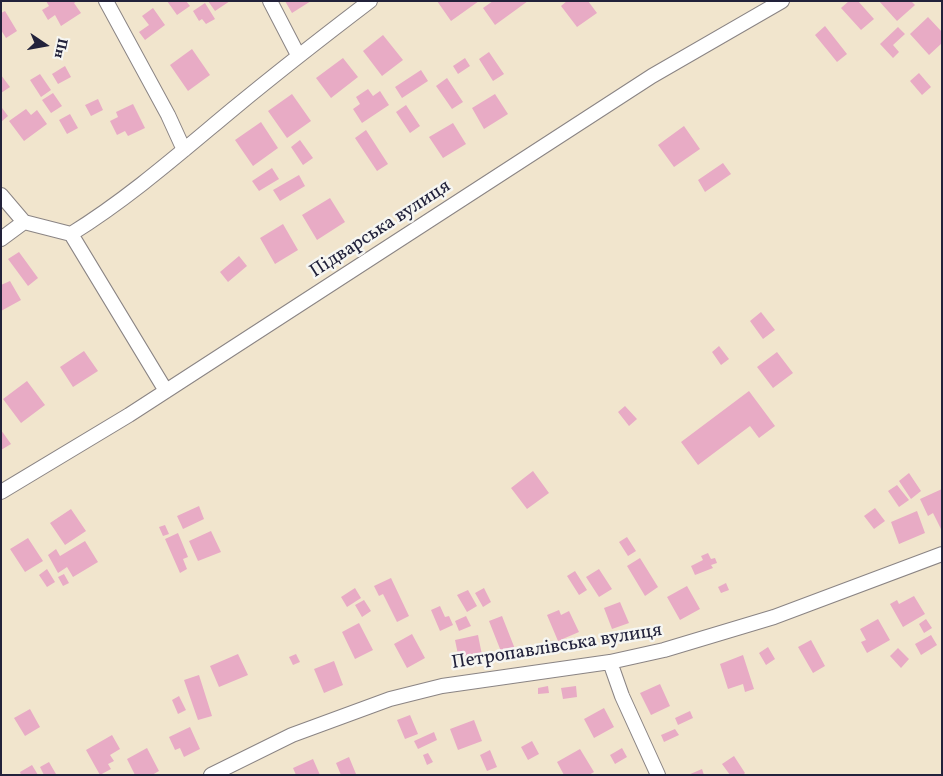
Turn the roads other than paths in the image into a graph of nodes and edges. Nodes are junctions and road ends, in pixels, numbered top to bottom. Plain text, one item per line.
1 (106, 1) edge
2 (270, 1) edge
3 (370, 1) edge
4 (782, 1) edge
5 (298, 55) junction
6 (184, 150) junction
7 (1, 195) edge
8 (24, 222) junction
9 (71, 234) junction
10 (1, 239) edge
11 (166, 391) junction
12 (1, 492) edge
13 (942, 554) edge
14 (610, 662) junction
15 (210, 775) edge
16 (658, 775) edge

1 - 6 street
2 - 5 street
3 - 5 street
4 - 11 street, Підварська вулиця
5 - 6 street
6 - 9 street
7 - 8 street
8 - 9 street
8 - 10 street
9 - 11 street
11 - 12 street, Підварська вулиця
13 - 14 street, Петропавлівська вулиця
14 - 15 street, Петропавлівська вулиця
14 - 16 street

